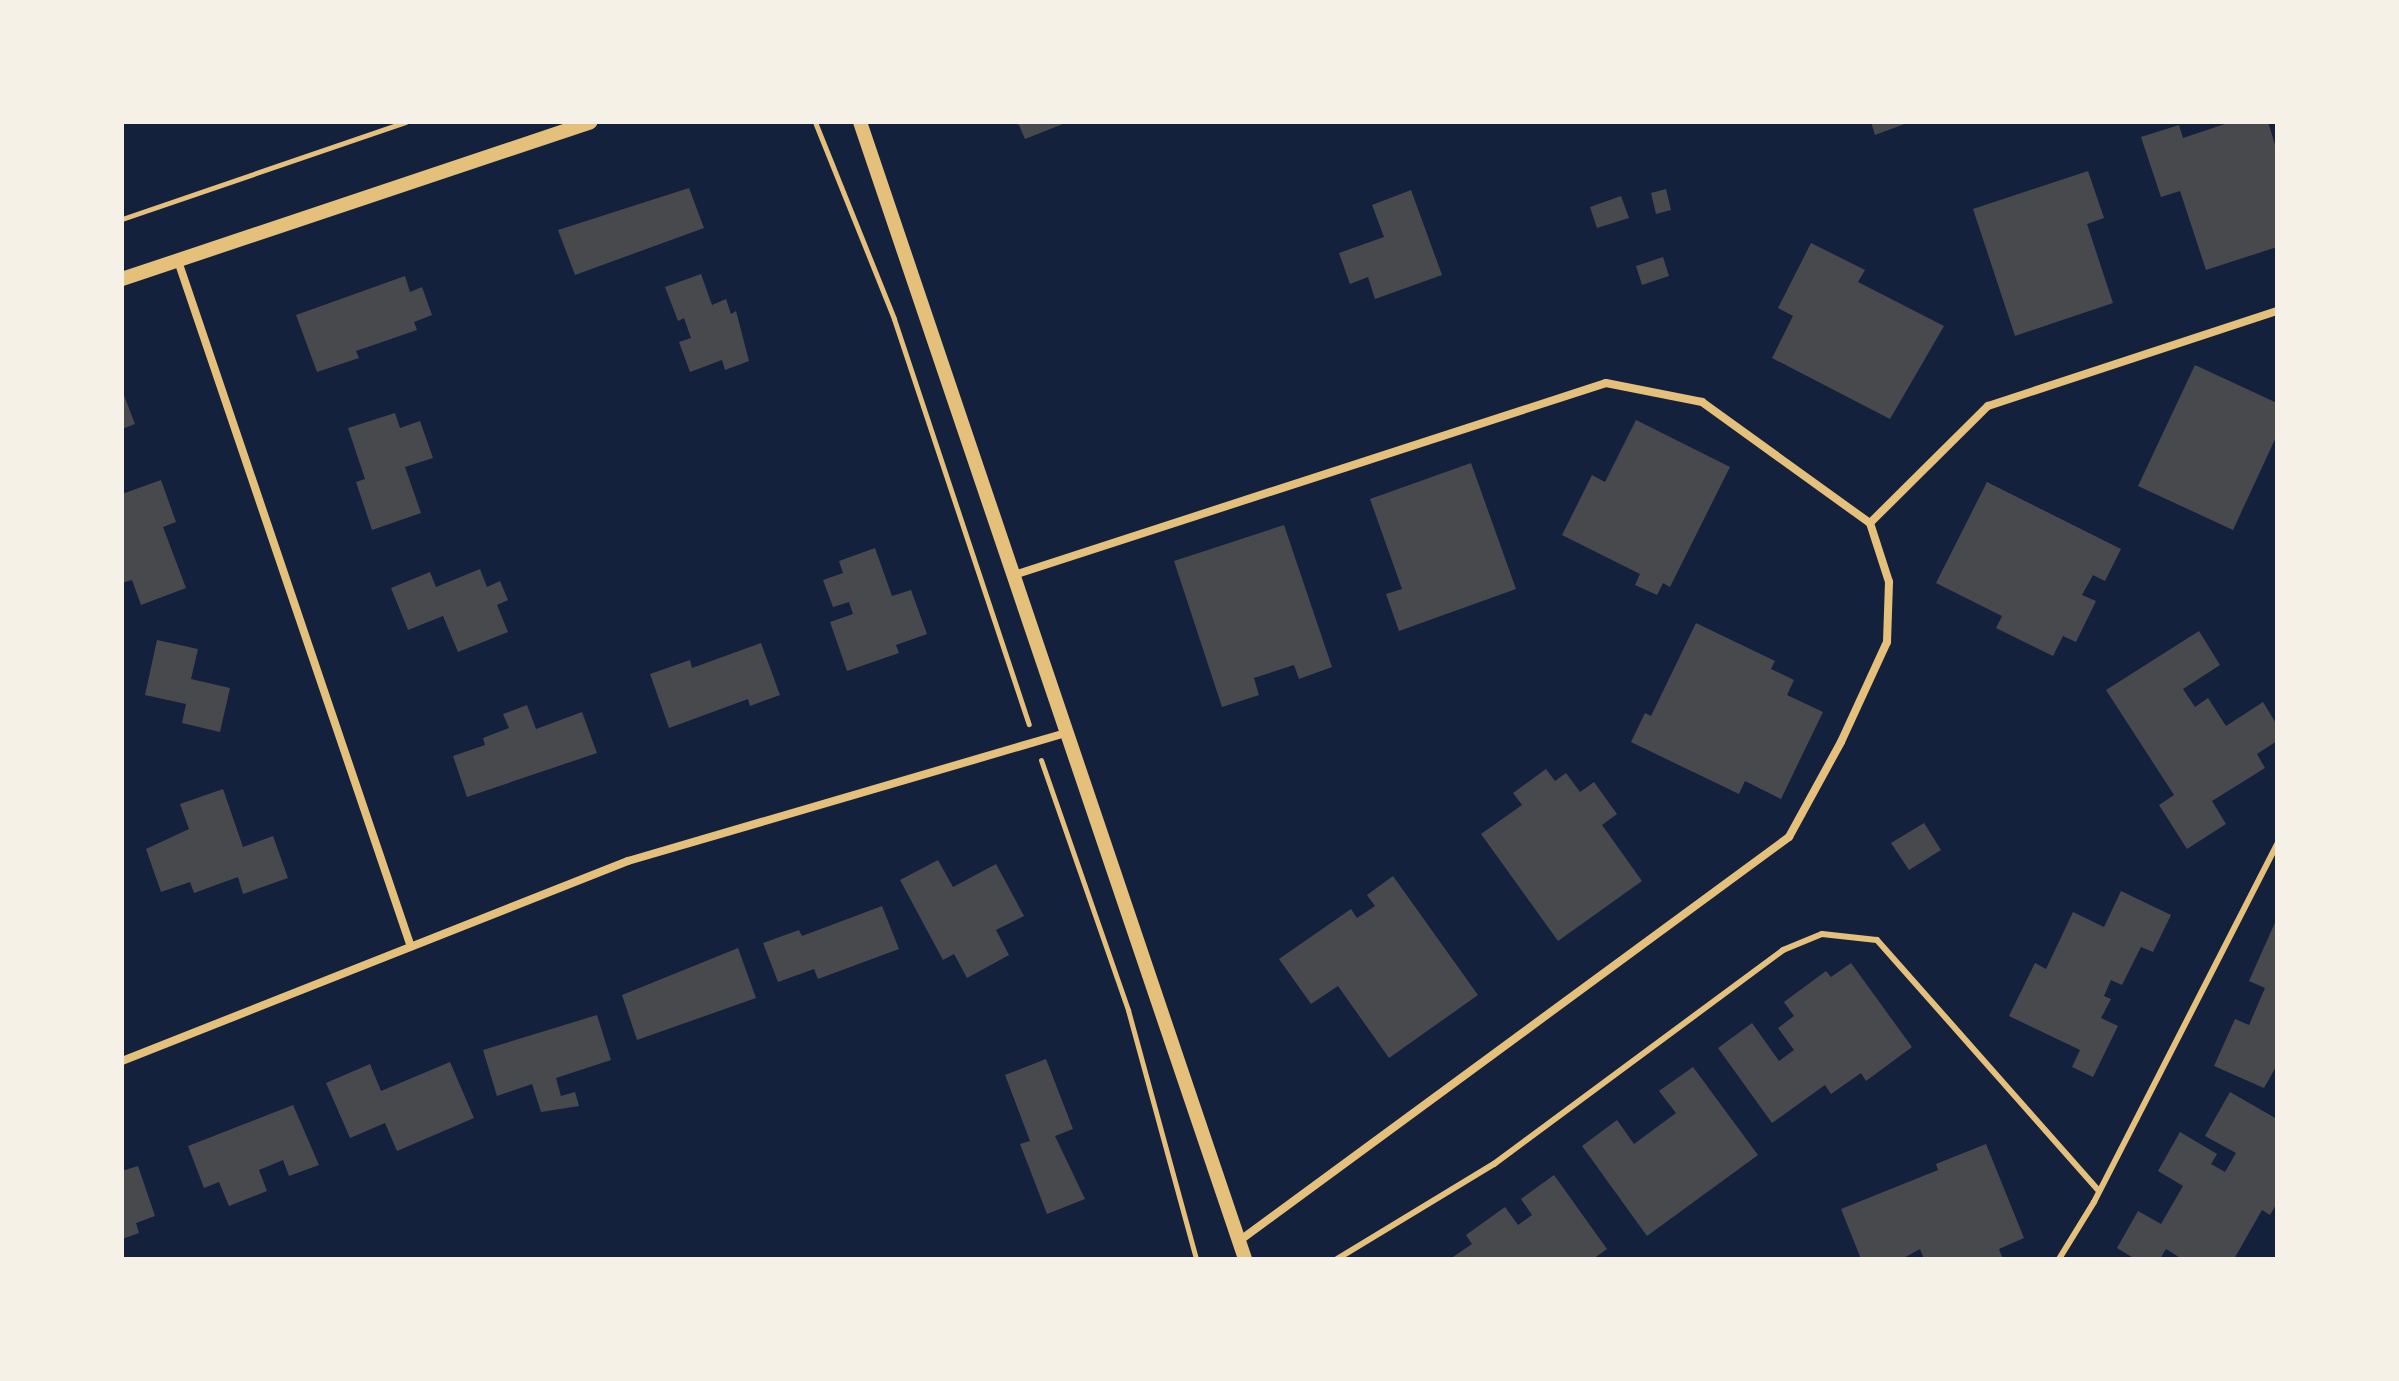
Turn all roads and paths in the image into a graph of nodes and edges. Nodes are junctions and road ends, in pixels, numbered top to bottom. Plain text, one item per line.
1 (406, 122) edge
2 (590, 122) edge
3 (815, 122) edge
4 (860, 122) edge
5 (122, 219) edge
6 (178, 261) junction
7 (122, 279) edge
8 (2277, 311) edge
9 (1870, 523) junction
10 (1014, 575) junction
11 (1066, 733) junction
12 (1035, 742) junction
13 (2277, 844) edge
14 (411, 947) junction
15 (122, 1061) edge
16 (2099, 1191) junction
17 (1238, 1242) junction
18 (1196, 1259) edge
19 (1245, 1259) edge
20 (1337, 1259) edge
21 (2059, 1259) edge

1 - 5 path
2 - 6 street
3 - 12 path
4 - 10 street
6 - 7 street
6 - 14 street
8 - 9 street
9 - 10 street
9 - 17 street
10 - 11 street
11 - 12 street
11 - 17 street
12 - 14 street
12 - 18 path
13 - 16 lane
14 - 15 street
16 - 20 lane
16 - 21 lane
17 - 19 street

